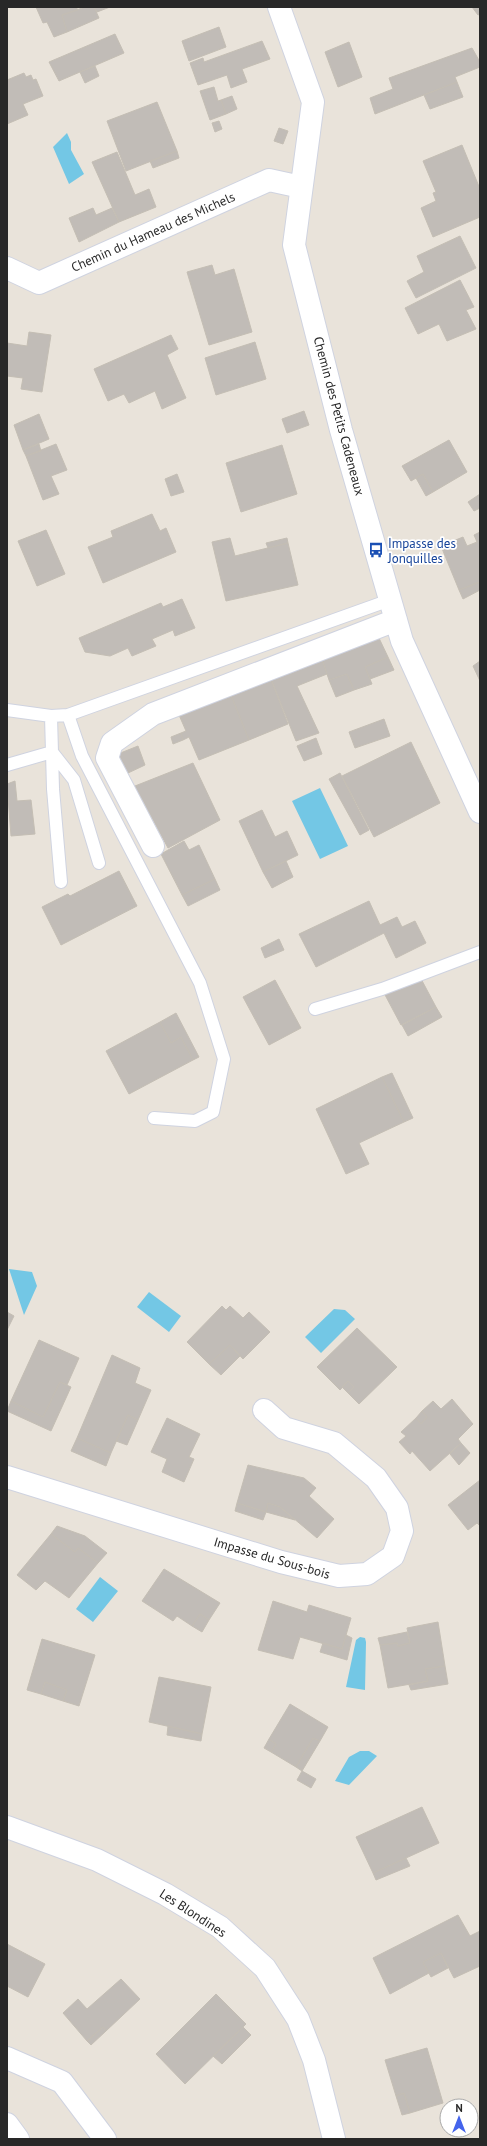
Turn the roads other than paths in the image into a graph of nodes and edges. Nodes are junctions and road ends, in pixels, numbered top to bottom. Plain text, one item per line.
1 (279, 7) edge
2 (301, 187) junction
3 (7, 268) edge
4 (393, 610) junction
5 (7, 710) edge
6 (68, 715) junction
7 (51, 716) junction
8 (52, 752) junction
9 (7, 765) edge
10 (480, 812) edge
11 (153, 846) dead end
12 (99, 863) dead end
13 (61, 882) dead end
14 (480, 952) edge
15 (315, 1009) dead end
16 (154, 1118) dead end
17 (264, 1410) dead end
18 (7, 1477) edge
19 (7, 1827) edge
20 (7, 2058) edge
21 (7, 2124) edge
22 (18, 2139) edge
23 (105, 2139) edge
24 (334, 2139) edge

1 - 2 street, Chemin des Petits Cadeneaux
2 - 3 street, Chemin du Hameau des Michels
2 - 4 street, Chemin des Petits Cadeneaux
4 - 6 lane
4 - 10 street, Chemin des Petits Cadeneaux
4 - 11 street
5 - 7 lane
6 - 7 lane
6 - 16 lane
7 - 8 lane
8 - 9 lane
8 - 12 lane
8 - 13 lane
14 - 15 lane
17 - 18 street, Impasse du Sous-bois
19 - 24 street, Les Blondines
20 - 23 street
21 - 22 street

